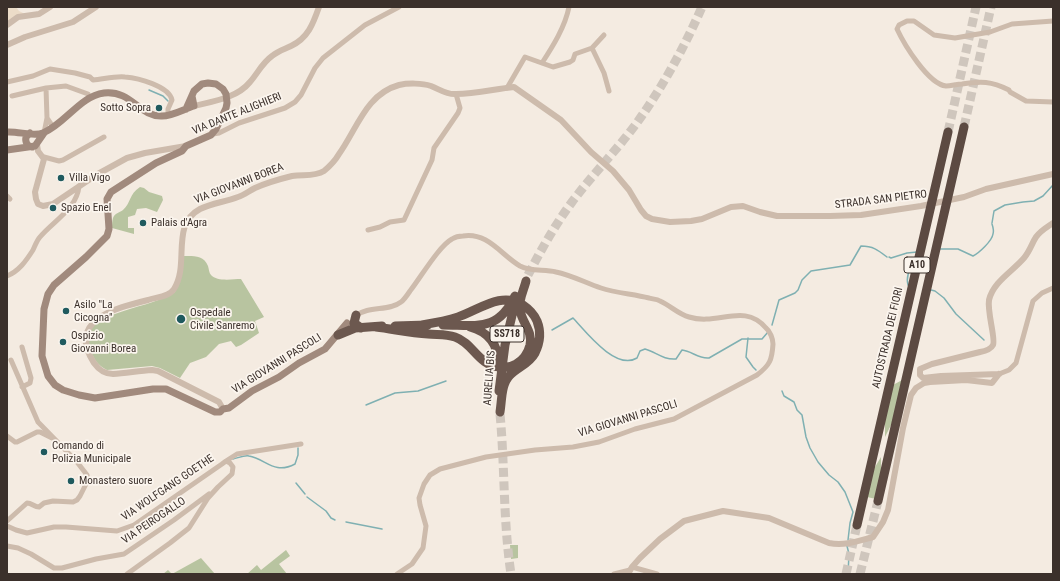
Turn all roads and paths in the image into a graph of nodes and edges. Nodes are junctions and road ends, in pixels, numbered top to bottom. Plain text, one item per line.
1 (96, 7) edge
2 (319, 7) edge
3 (399, 7) edge
4 (569, 7) edge
5 (47, 8) edge
6 (1053, 21) edge
7 (7, 24) edge
8 (604, 35) dead end
9 (7, 45) edge
10 (592, 48) junction
11 (542, 63) junction
12 (7, 82) edge
13 (46, 88) junction
14 (506, 88) junction
15 (609, 91) dead end
16 (88, 94) dead end
17 (192, 94) junction
18 (456, 94) junction
19 (12, 96) dead end
20 (1053, 102) edge
21 (194, 106) junction
22 (186, 109) junction
23 (168, 115) junction
24 (48, 118) junction
25 (54, 127) junction
26 (964, 127) tunnel mouth
27 (7, 132) edge
28 (44, 132) junction
29 (353, 132) joint
30 (948, 132) tunnel mouth
31 (213, 134) junction
32 (104, 137) dead end
33 (35, 140) junction
34 (186, 146) junction
35 (24, 148) junction
36 (7, 150) edge
37 (42, 156) junction
38 (1053, 174) edge
39 (79, 186) junction
40 (1053, 223) edge
41 (368, 230) dead end
42 (7, 276) edge
43 (527, 278) tunnel mouth
44 (1053, 288) edge
45 (515, 305) junction
46 (356, 315) joint
47 (422, 325) junction
48 (447, 325) junction
49 (355, 327) junction
50 (376, 327) junction
51 (338, 335) joint
52 (22, 347) dead end
53 (11, 360) dead end
54 (500, 368) junction
55 (999, 374) junction
56 (22, 387) junction
57 (223, 409) junction
58 (7, 436) edge
59 (53, 438) junction
60 (301, 444) dead end
61 (226, 462) junction
62 (218, 487) junction
63 (878, 501) tunnel mouth
64 (8, 517) edge
65 (857, 525) tunnel mouth
66 (7, 526) edge
67 (7, 546) edge
68 (628, 571) edge
69 (126, 574) edge
70 (397, 574) edge
71 (614, 574) edge
72 (657, 574) edge

1 - 9 street
2 - 21 street
3 - 31 street, VIA DANTE ALIGHIERI
4 - 11 street
5 - 7 street
6 - 20 street
8 - 10 street
10 - 11 street
10 - 15 street
11 - 14 street
12 - 23 street
13 - 16 street
13 - 19 street
13 - 24 street
14 - 18 street, STRADA SAN PIETRO
14 - 38 street, STRADA SAN PIETRO
17 - 21 main road
17 - 22 main road
17 - 31 main road
18 - 29 street, STRADA SAN PIETRO
18 - 41 street
21 - 22 main road
22 - 23 main road
23 - 25 main road
24 - 25 street
24 - 28 street
25 - 28 main road
26 - 63 highway, A10
27 - 33 main road
28 - 33 main road
29 - 57 street, VIA GIOVANNI BOREA
30 - 65 highway, AUTOSTRADA DEI FIORI / A10
31 - 34 main road, VIA DANTE ALIGHIERI
32 - 37 street
33 - 35 main road
33 - 37 street
34 - 39 street
34 - 57 main road
35 - 36 main road
35 - 37 street
37 - 39 street
39 - 42 street
40 - 55 street
43 - 45 highway, AURELIA BIS
44 - 55 street
45 - 48 highway
45 - 50 highway
45 - 54 highway, AURELIA BIS / SS718
46 - 49 highway
46 - 70 street, VIA GIOVANNI PASCOLI
47 - 48 highway
47 - 50 highway
47 - 54 highway, AURELIA BIS
48 - 54 highway
49 - 50 highway
49 - 51 highway
51 - 57 main road, VIA GIOVANNI PASCOLI
52 - 56 street
53 - 56 street
55 - 68 street
56 - 59 street
58 - 59 street
59 - 64 street
60 - 61 street
61 - 62 street, VIA WOLFGANG GOETHE
61 - 66 street, VIA WOLFGANG GOETHE
62 - 67 street, VIA PEIROGALLO
62 - 69 street, VIA WOLFGANG GOETHE
68 - 71 street
68 - 72 street

